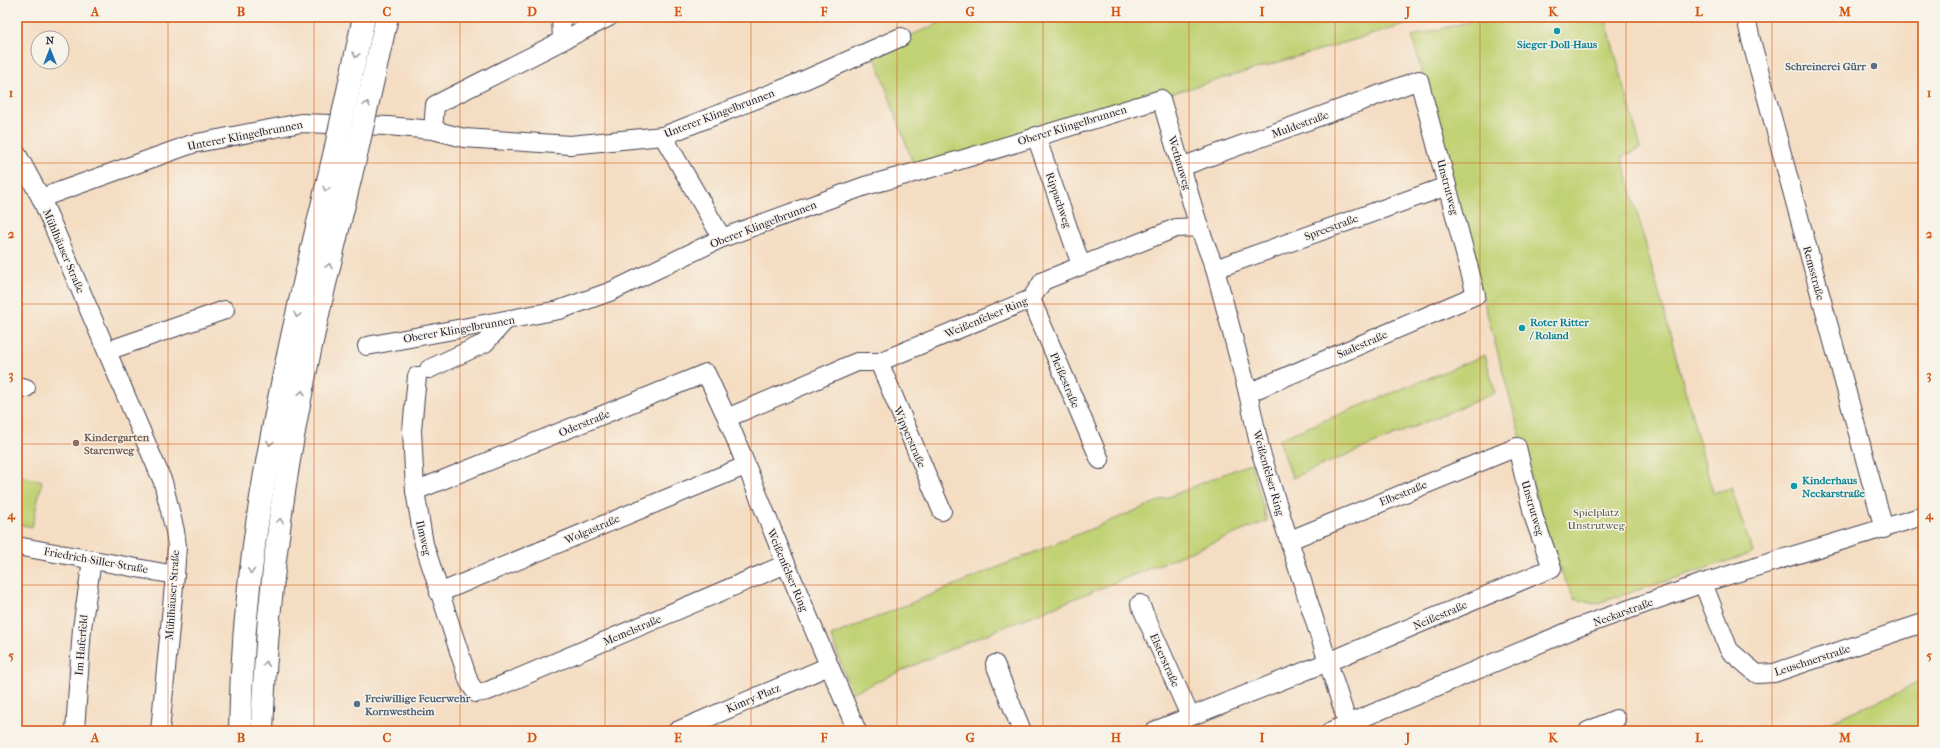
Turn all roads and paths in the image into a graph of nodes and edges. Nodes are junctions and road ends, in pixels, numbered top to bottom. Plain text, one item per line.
1 (364, 17) edge
2 (387, 17) edge
3 (561, 17) edge
4 (609, 17) edge
5 (1746, 17) edge
6 (901, 37) dead end
7 (562, 40) junction
8 (1419, 80) joint
9 (1161, 99) joint
10 (433, 130) junction
11 (663, 136) junction
12 (1036, 136) junction
13 (17, 154) edge
14 (1181, 167) junction
15 (1447, 186) junction
16 (41, 198) junction
17 (1199, 227) junction
18 (722, 238) junction
19 (1081, 266) junction
20 (1215, 269) junction
21 (1476, 295) joint
22 (1031, 299) junction
23 (225, 310) dead end
24 (505, 321) junction
25 (367, 346) dead end
26 (107, 351) junction
27 (879, 362) junction
28 (1248, 393) junction
29 (727, 418) junction
30 (1517, 447) joint
31 (1100, 460) dead end
32 (745, 466) junction
33 (415, 491) junction
34 (942, 512) dead end
35 (1923, 516) edge
36 (1884, 529) junction
37 (1290, 540) junction
38 (17, 546) edge
39 (92, 560) junction
40 (786, 564) junction
41 (1552, 568) joint
42 (176, 575) junction
43 (1703, 583) junction
44 (439, 593) junction
45 (1140, 604) dead end
46 (1923, 623) edge
47 (1328, 662) junction
48 (994, 664) dead end
49 (829, 666) junction
50 (476, 692) joint
51 (1190, 716) junction
52 (1616, 720) dead end
53 (1348, 728) edge
54 (75, 731) edge
55 (160, 731) edge
56 (240, 731) edge
57 (262, 731) edge
58 (677, 731) edge
59 (857, 731) edge
60 (1022, 731) edge
61 (1154, 731) edge
62 (1331, 731) edge
63 (1588, 731) edge

1 -> 56 highway, bridge
57 -> 2 highway, bridge
3 - 7 street
4 - 7 street
5 - 36 street, Remsstraße
6 - 11 street, Unterer Klingelbrunnen
7 - 10 street
8 - 14 street, Muldestraße
8 - 15 street, Unstrutweg
9 - 12 street, Oberer Klingelbrunnen
9 - 14 street, Wethauweg
10 - 11 street, Unterer Klingelbrunnen
10 - 16 street, Unterer Klingelbrunnen
11 - 18 street
12 - 18 street, Oberer Klingelbrunnen
12 - 19 street, Rippachweg
13 - 16 street, Mühlhäuser Straße
14 - 17 street, Wethauweg
15 - 20 street, Spreestraße
15 - 21 street, Unstrutweg
16 - 26 street, Mühlhäuser Straße
17 - 19 street, Weißenfelser Ring
17 - 20 street, Weißenfelser Ring
18 - 24 street, Oberer Klingelbrunnen
19 - 22 street, Weißenfelser Ring
20 - 28 street, Weißenfelser Ring
21 - 28 street, Saalestraße
22 - 27 street, Weißenfelser Ring
22 - 31 street, Pleißestraße
23 - 26 street
24 - 25 street, Oberer Klingelbrunnen
24 - 33 street, Ilmweg
26 - 42 street, Mühlhäuser Straße
27 - 29 street, Weißenfelser Ring
27 - 34 street, Wipperstraße
28 - 37 street, Weißenfelser Ring
29 - 32 street, Weißenfelser Ring
29 - 33 street, Oderstraße
30 - 37 street, Elbestraße
30 - 41 street, Unstrutweg
32 - 40 street, Weißenfelser Ring
32 - 44 street, Wolgastraße
33 - 44 street, Ilmweg
35 - 36 street, Neckarstraße
36 - 43 street, Neckarstraße
37 - 47 street, Weißenfelser Ring
38 - 39 street, Friedrich-Siller-Straße
39 - 42 street, Friedrich-Siller-Straße
39 - 54 street, Im Haferfeld
40 - 49 street, Weißenfelser Ring
40 - 50 street, Memelstraße
41 - 47 street, Neißestraße
42 - 55 street, Mühlhäuser Straße
43 - 46 street, Leuschnerstraße
43 - 53 street, Neckarstraße
44 - 50 street, Ilmweg
45 - 51 street, Elsterstraße
47 - 51 street
47 - 53 street, Weißenfelser Ring
48 - 60 street
49 - 58 street, Kimry-Platz
49 - 59 street, Weißenfelser Ring
51 - 61 street
52 - 63 street
53 - 62 street, Neckarstraße

